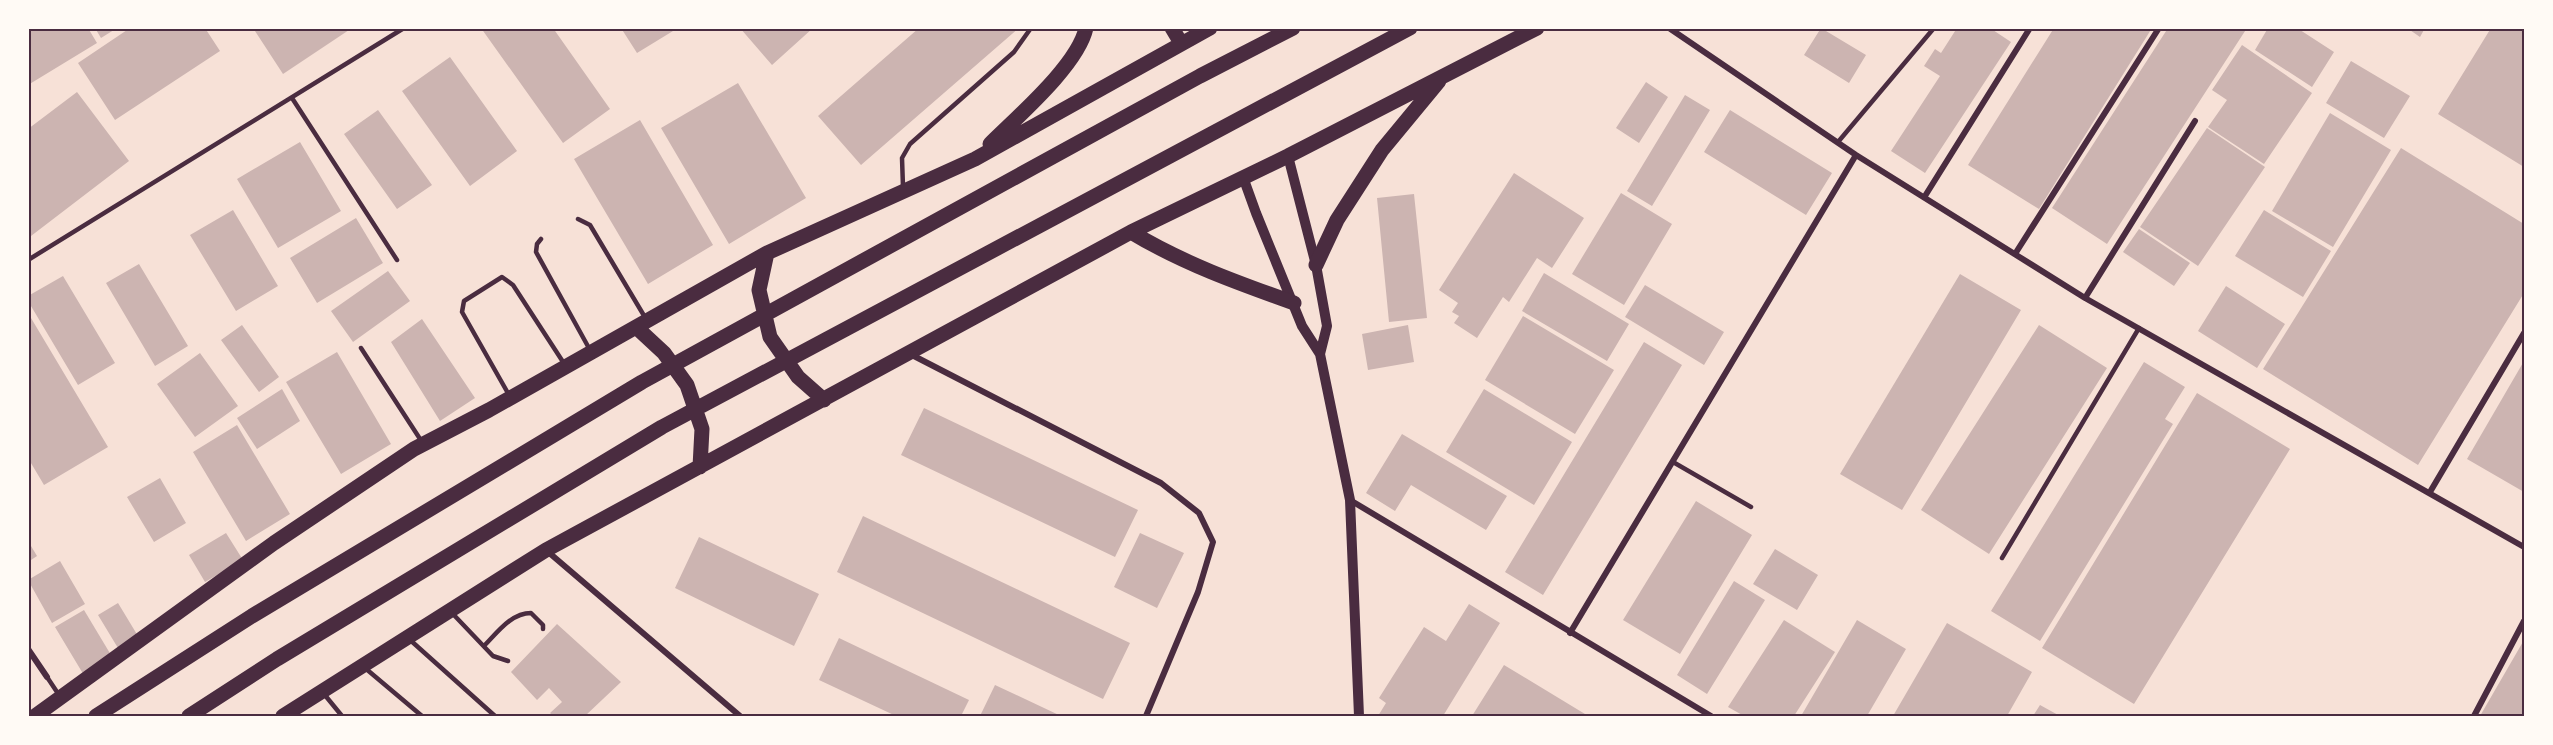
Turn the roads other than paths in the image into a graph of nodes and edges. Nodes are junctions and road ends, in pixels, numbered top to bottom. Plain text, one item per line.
1 (404, 28) edge
2 (1031, 28) edge
3 (1086, 28) edge
4 (1172, 28) edge
5 (1210, 28) edge
6 (1293, 28) edge
7 (1410, 28) edge
8 (1537, 28) edge
9 (1669, 28) edge
10 (1934, 28) edge
11 (2030, 28) edge
12 (2159, 28) edge
13 (1181, 44) junction
14 (1443, 77) junction
15 (292, 98) junction
16 (2195, 121) dead end
17 (1838, 142) junction
18 (1856, 155) junction
19 (1288, 156) junction
20 (975, 159) junction
21 (1244, 177) junction
22 (903, 192) junction
23 (1925, 196) junction
24 (578, 219) dead end
25 (1131, 232) junction
26 (541, 239) dead end
27 (767, 252) junction
28 (2015, 254) junction
29 (28, 260) edge
30 (397, 260) dead end
31 (1317, 265) junction
32 (2085, 298) junction
33 (1294, 303) junction
34 (642, 324) junction
35 (2139, 328) junction
36 (2524, 333) edge
37 (361, 348) dead end
38 (591, 352) junction
39 (909, 354) junction
40 (1320, 354) junction
41 (566, 366) junction
42 (511, 398) junction
43 (824, 400) junction
44 (418, 447) junction
45 (1673, 462) junction
46 (700, 467) junction
47 (2430, 492) junction
48 (1350, 500) junction
49 (1751, 507) dead end
50 (2524, 547) edge
51 (546, 550) junction
52 (2002, 558) dead end
53 (450, 611) junction
54 (2524, 621) edge
55 (543, 629) dead end
56 (1570, 633) junction
57 (407, 637) junction
58 (484, 646) junction
59 (28, 649) edge
60 (507, 661) dead end
61 (363, 666) junction
62 (47, 677) joint
63 (322, 692) junction
64 (62, 699) junction
65 (35, 717) edge
66 (96, 717) edge
67 (189, 717) edge
68 (284, 717) edge
69 (342, 717) edge
70 (422, 717) edge
71 (495, 717) edge
72 (740, 717) edge
73 (1146, 717) edge
74 (1359, 717) edge
75 (1711, 717) edge
76 (2474, 717) edge

1 - 15 lane
2 - 22 lane
3 - 20 main road
4 - 13 main road
5 - 13 main road
6 - 66 main road
7 - 67 main road
8 - 14 main road
9 - 17 street
10 - 17 lane
11 - 23 street
12 - 28 street
13 - 20 main road
14 - 19 main road
14 - 31 main road
15 - 29 lane
15 - 30 lane
16 - 32 street
17 - 18 street
18 - 23 street
18 - 45 street
19 - 21 main road
19 - 31 street
20 - 22 main road
21 - 25 main road
21 - 33 street
22 - 27 main road
23 - 28 street
24 - 34 lane
25 - 33 main road
25 - 39 main road
26 - 38 lane
27 - 34 main road
27 - 43 main road
28 - 32 street
31 - 40 street
32 - 35 street
33 - 40 street
34 - 38 main road
34 - 46 main road
35 - 47 street
35 - 52 lane
36 - 47 street
37 - 44 lane
38 - 41 main road
39 - 43 main road
39 - 73 street
40 - 48 street
41 - 42 main road
41 - 42 lane
42 - 44 main road
43 - 46 main road
44 - 64 main road
45 - 49 lane
45 - 56 street
46 - 51 main road
47 - 50 street
48 - 56 street
48 - 74 street
51 - 53 main road
51 - 72 street
53 - 57 main road
53 - 58 lane
54 - 76 street
55 - 58 lane
56 - 75 street
57 - 61 main road
57 - 71 lane
58 - 60 lane
59 - 62 street
61 - 63 main road
61 - 70 lane
62 - 64 lane
63 - 68 main road
63 - 69 lane
64 - 65 main road

